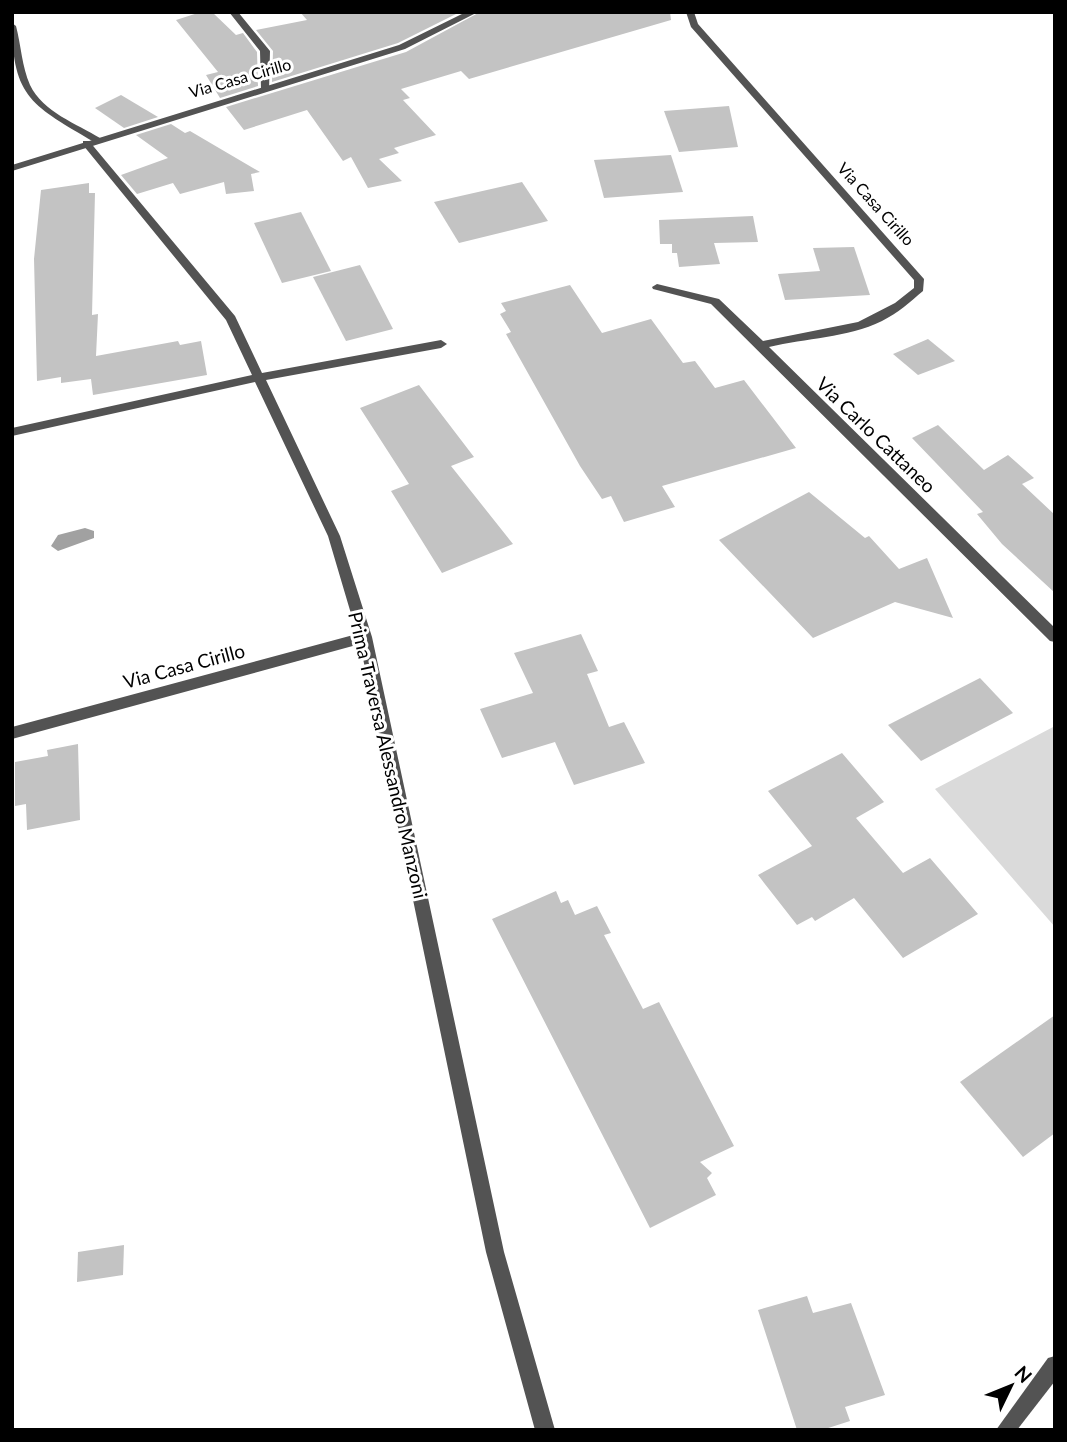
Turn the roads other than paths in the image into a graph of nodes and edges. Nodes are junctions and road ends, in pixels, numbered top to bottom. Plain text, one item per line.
1 (233, 12) edge
2 (474, 12) edge
3 (690, 12) edge
4 (12, 26) edge
5 (266, 89) junction
6 (92, 142) junction
7 (12, 168) edge
8 (657, 287) dead end
9 (441, 344) dead end
10 (760, 346) junction
11 (258, 377) junction
12 (12, 432) edge
13 (1055, 636) edge
14 (365, 637) junction
15 (12, 733) edge
16 (1055, 1365) edge
17 (545, 1430) edge
18 (1005, 1430) edge

1 - 5 street
2 - 5 street, Via Casa Cirillo
3 - 10 street, Via Casa Cirillo
4 - 6 street, Prima Traversa Alessandro Manzoni
5 - 6 street, Via Casa Cirillo
6 - 7 street, Via Casa Cirillo
6 - 11 street, Prima Traversa Alessandro Manzoni
8 - 10 street, Via Carlo Cattaneo
9 - 11 street
10 - 13 street, Via Carlo Cattaneo
11 - 12 street
11 - 14 street, Prima Traversa Alessandro Manzoni
14 - 15 street, Via Casa Cirillo
14 - 17 street, Prima Traversa Alessandro Manzoni
16 - 18 street

